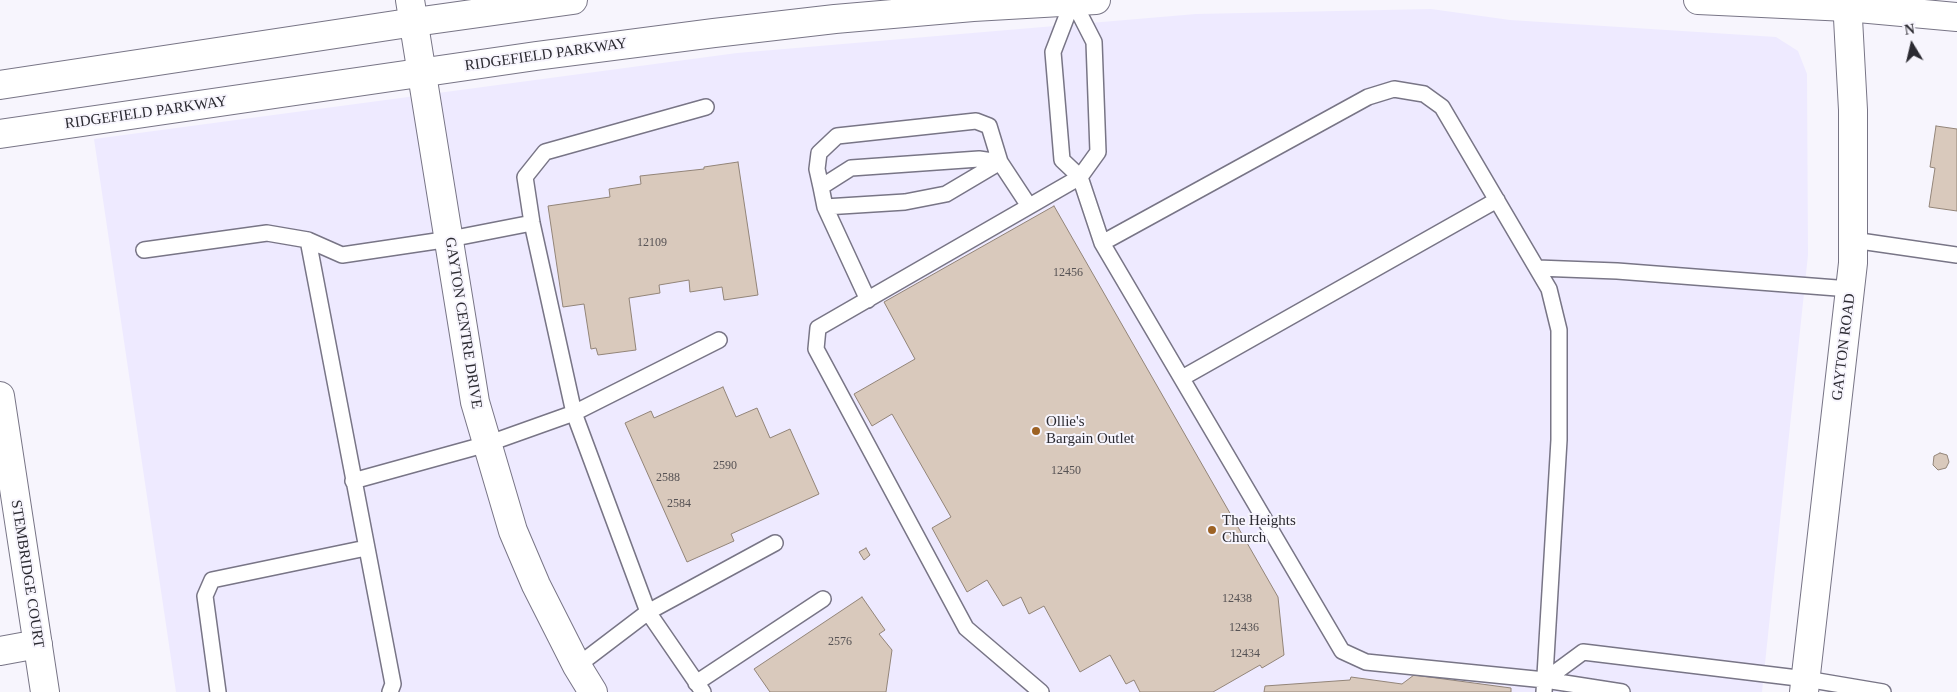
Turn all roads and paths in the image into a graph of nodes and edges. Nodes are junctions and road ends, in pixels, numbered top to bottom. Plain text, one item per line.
1 (573, 0) edge
2 (1081, 0) edge
3 (1698, 0) edge
4 (1847, 4) edge
5 (413, 11) edge
6 (1957, 17) edge
7 (423, 72) junction
8 (0, 85) edge
9 (706, 107) dead end
10 (0, 134) edge
11 (1000, 162) junction
12 (1080, 177) junction
13 (821, 187) junction
14 (1497, 200) junction
15 (1029, 206) junction
16 (825, 207) junction
17 (532, 223) junction
18 (450, 239) junction
19 (308, 240) junction
20 (1853, 240) junction
21 (1102, 244) junction
22 (144, 250) dead end
23 (1957, 255) edge
24 (1537, 268) junction
25 (1850, 289) junction
26 (868, 300) junction
27 (719, 340) dead end
28 (1182, 378) junction
29 (0, 396) edge
30 (574, 413) junction
31 (487, 444) junction
32 (353, 481) junction
33 (775, 543) dead end
34 (366, 548) junction
35 (823, 599) dead end
36 (648, 612) junction
37 (38, 644) junction
38 (0, 651) edge
39 (584, 684) edge
40 (1545, 686) edge
41 (1805, 686) edge
42 (700, 687) edge
43 (46, 692) edge
44 (218, 692) edge
45 (390, 692) edge
46 (1041, 692) edge
47 (1622, 692) edge
48 (1883, 692) edge

1 - 5 main road
2 - 7 main road, RIDGEFIELD PARKWAY
2 - 12 lane
2 - 12 lane
3 - 4 main road
4 - 6 main road
4 - 20 main road, GAYTON ROAD
5 - 7 main road, GAYTON CENTRE DRIVE
5 - 8 main road
7 - 10 main road, RIDGEFIELD PARKWAY
7 - 18 main road, GAYTON CENTRE DRIVE
9 - 17 lane
11 - 13 lane
11 - 13 lane
11 - 15 lane
11 - 16 lane
12 - 15 lane
12 - 21 lane
13 - 16 lane
14 - 21 lane
14 - 24 lane
14 - 28 lane
15 - 26 lane
16 - 26 lane
17 - 18 lane
17 - 30 lane
18 - 19 lane
18 - 31 main road, GAYTON CENTRE DRIVE
19 - 22 lane
19 - 32 lane
20 - 23 lane
20 - 25 main road, GAYTON ROAD
21 - 28 lane
24 - 25 lane
24 - 40 lane
25 - 41 main road, GAYTON ROAD
26 - 46 lane
27 - 30 lane
28 - 40 lane
29 - 37 main road, STEMBRIDGE COURT
30 - 31 lane
30 - 36 lane
31 - 32 lane
31 - 39 main road, GAYTON CENTRE DRIVE
32 - 34 lane
33 - 36 lane
34 - 44 lane
34 - 45 lane
35 - 42 lane
36 - 39 lane
36 - 42 lane
37 - 38 main road
37 - 43 main road, STEMBRIDGE COURT
40 - 41 lane
40 - 47 lane
41 - 48 lane

